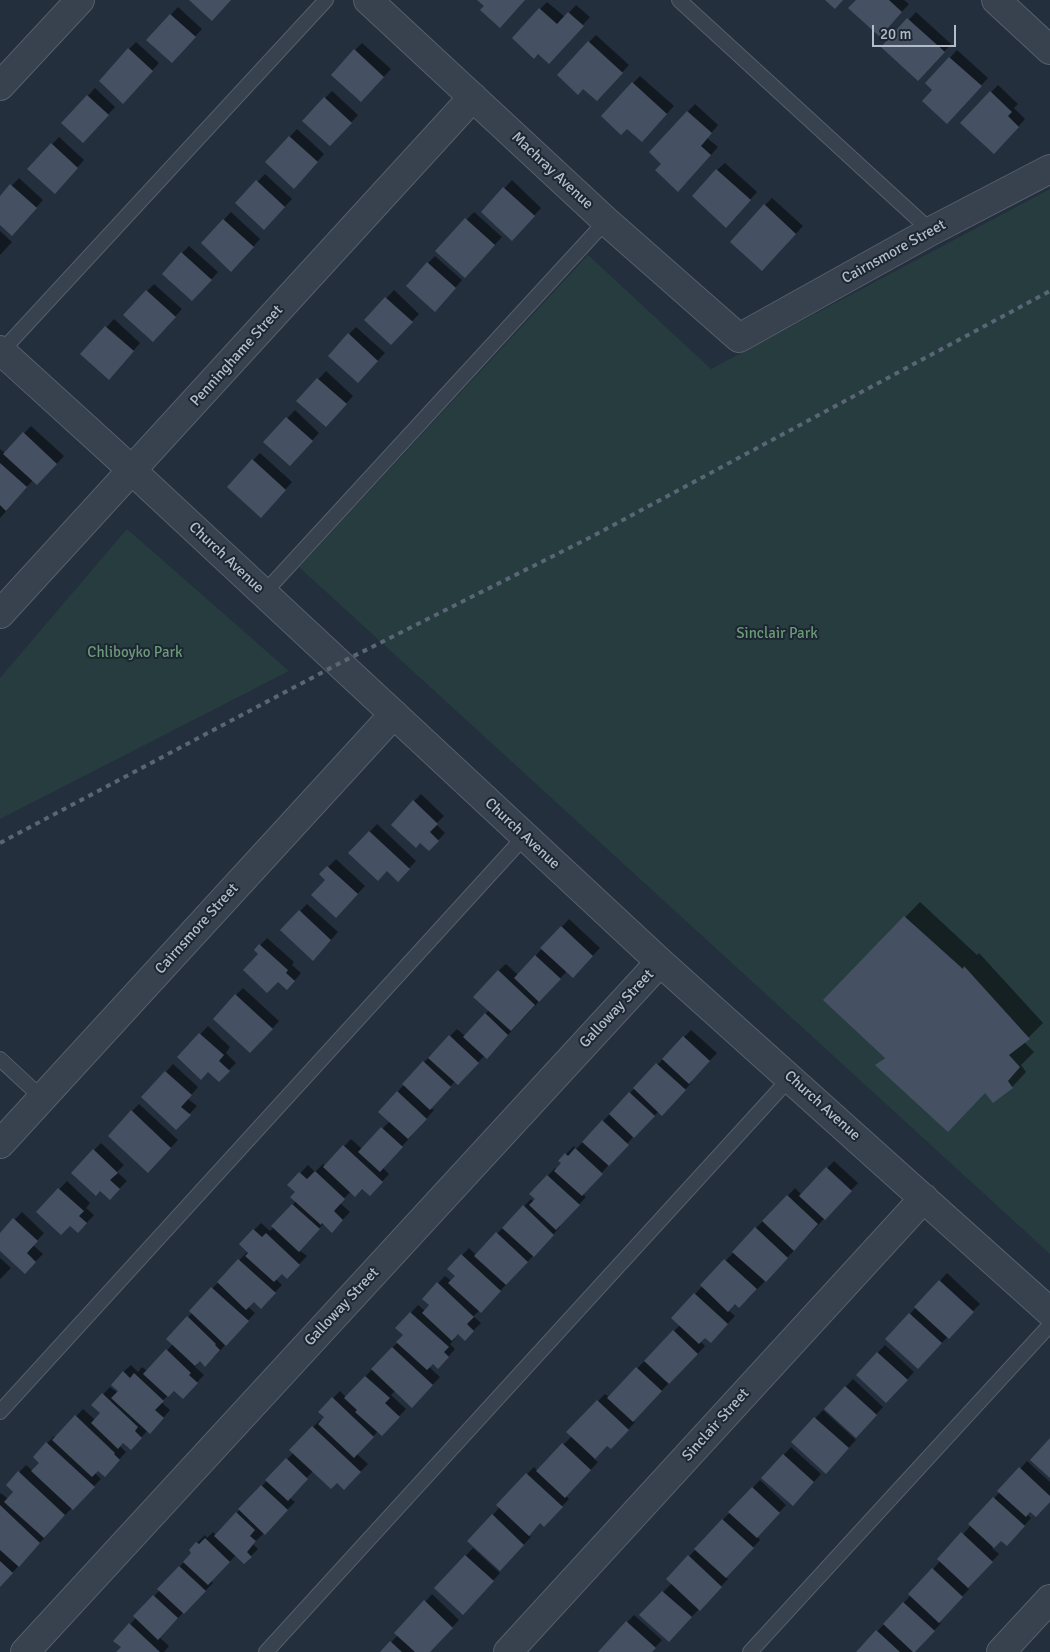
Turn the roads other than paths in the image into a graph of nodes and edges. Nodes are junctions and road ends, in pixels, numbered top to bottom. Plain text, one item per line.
1 (80, 0) edge
2 (326, 0) edge
3 (368, 0) edge
4 (679, 0) edge
5 (996, 0) edge
6 (1050, 50) edge
7 (0, 86) edge
8 (473, 97) junction
9 (1050, 169) edge
10 (606, 221) junction
11 (931, 231) junction
12 (739, 338) joint
13 (0, 352) edge
14 (132, 471) junction
15 (264, 592) junction
16 (0, 614) edge
17 (394, 714) junction
18 (525, 836) junction
19 (660, 962) junction
20 (0, 1059) edge
21 (790, 1078) junction
22 (42, 1098) junction
23 (0, 1144) edge
24 (924, 1198) junction
25 (1050, 1312) edge
26 (1050, 1325) edge
27 (0, 1412) edge
28 (1050, 1600) edge
29 (25, 1652) edge
30 (266, 1652) edge
31 (508, 1652) edge
32 (750, 1652) edge
33 (1001, 1652) edge

1 - 7 street
2 - 13 lane
3 - 8 street, Machray Avenue
4 - 11 lane
5 - 6 street
8 - 10 street, Machray Avenue
8 - 14 street, Penninghame Street
9 - 11 street, Cairnsmore Street
10 - 12 street, Machray Avenue
10 - 15 lane
11 - 12 street, Cairnsmore Street
13 - 14 street, Church Avenue
14 - 15 street, Church Avenue
14 - 16 street, Penninghame Street
15 - 17 street, Church Avenue
17 - 18 street, Church Avenue
17 - 22 street, Cairnsmore Street
18 - 19 street, Church Avenue
18 - 27 lane
19 - 21 street, Church Avenue
19 - 29 street, Galloway Street
20 - 22 lane
21 - 24 street, Church Avenue
21 - 30 lane
22 - 23 street, Cairnsmore Street
24 - 25 street, Church Avenue
24 - 31 street, Sinclair Street
26 - 32 lane
28 - 33 street

